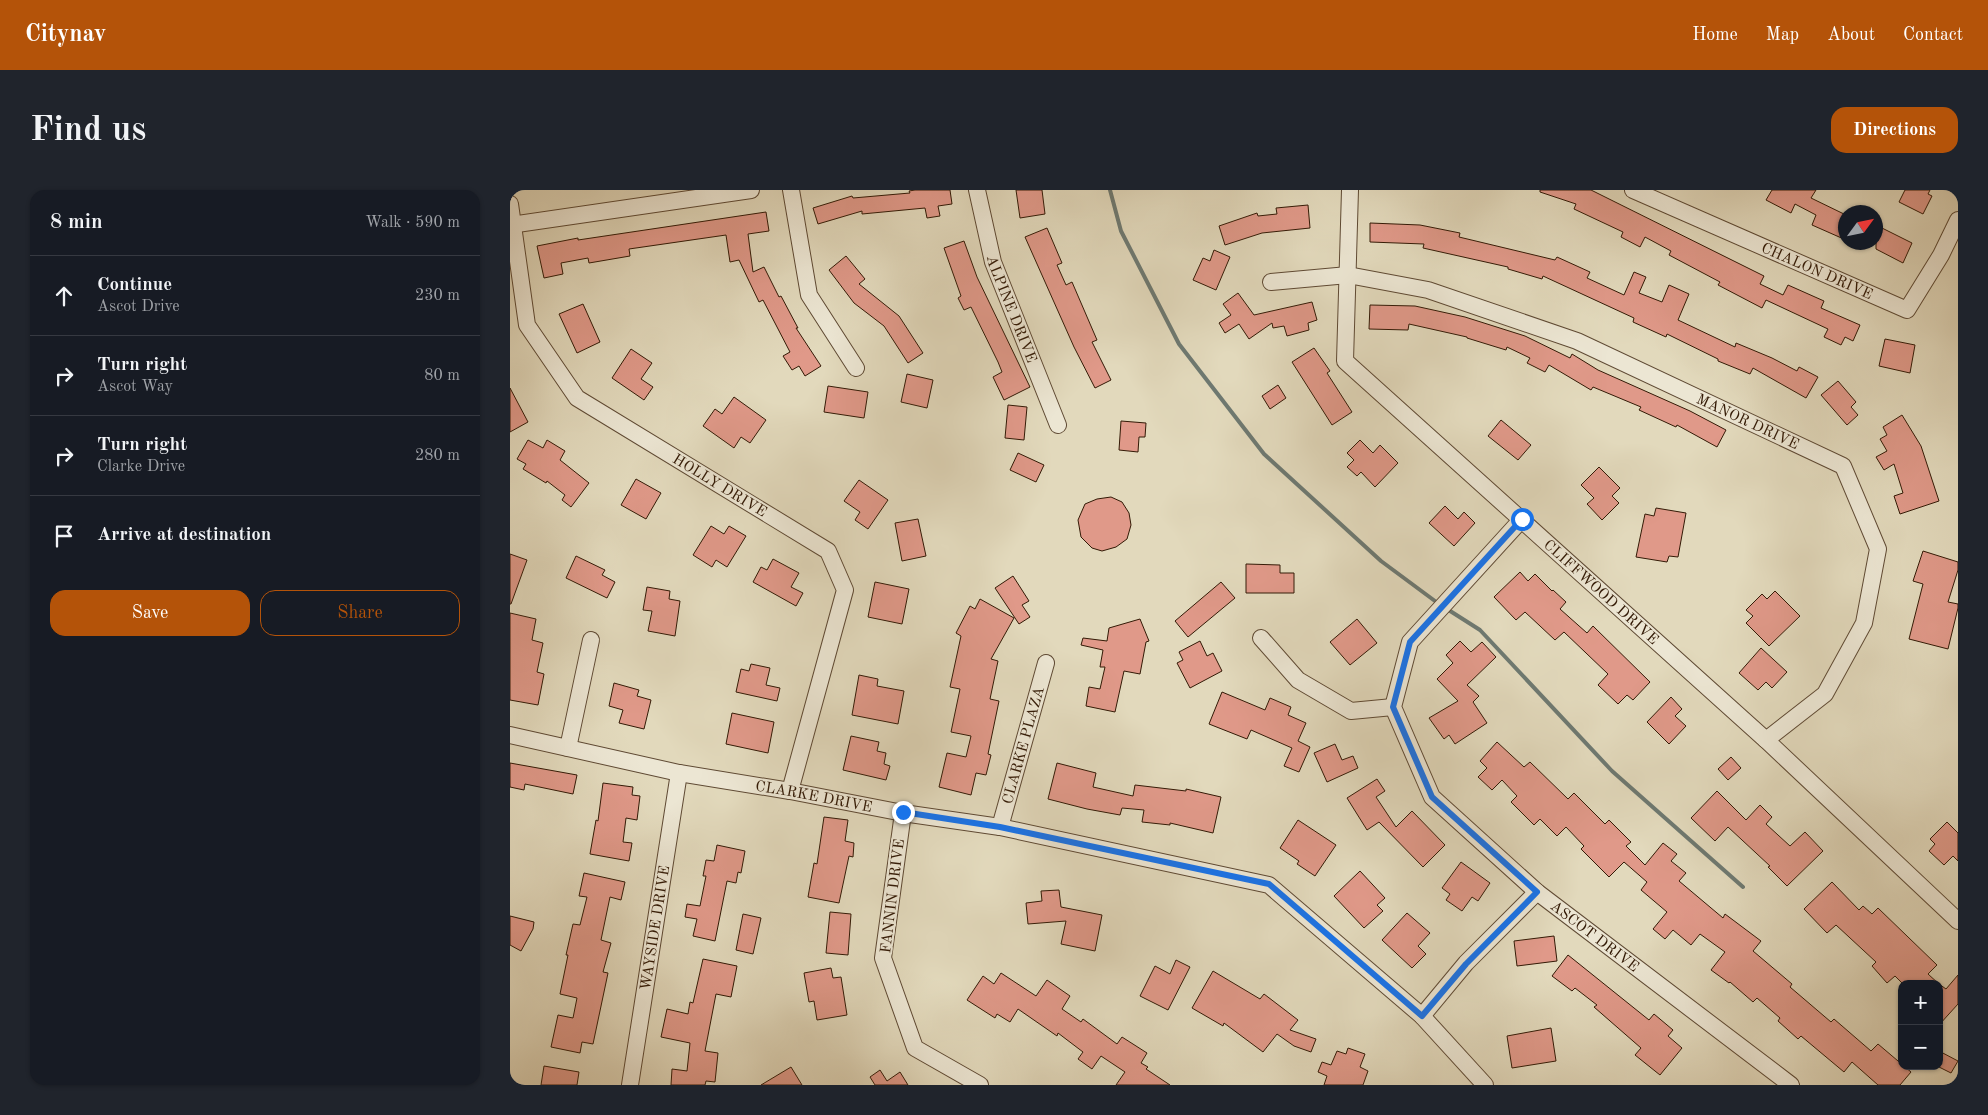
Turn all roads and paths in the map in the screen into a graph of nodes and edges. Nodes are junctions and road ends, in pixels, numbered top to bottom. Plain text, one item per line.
1 (751, 190) edge
2 (791, 190) edge
3 (977, 190) edge
4 (1350, 190) edge
5 (1633, 190) edge
6 (510, 204) edge
7 (1958, 220) edge
8 (512, 225) edge
9 (1348, 275) junction
10 (1271, 282) dead end
11 (856, 368) dead end
12 (1058, 424) dead end
13 (1522, 519) junction
14 (1261, 638) dead end
15 (591, 640) dead end
16 (1046, 663) dead end
17 (1393, 707) junction
18 (510, 735) edge
19 (1766, 740) junction
20 (568, 748) junction
21 (679, 773) junction
22 (790, 791) junction
23 (903, 812) junction
24 (1000, 827) junction
25 (1537, 892) junction
26 (1958, 921) edge
27 (1422, 1016) junction
28 (630, 1085) edge
29 (980, 1085) edge
30 (1485, 1085) edge
31 (1791, 1085) edge

1 - 8 street
2 - 11 street
3 - 12 street, ALPINE DRIVE
4 - 9 street, CLIFFWOOD DRIVE
5 - 7 street, CHALON DRIVE
6 - 8 street, HOLLY DRIVE
8 - 22 street, HOLLY DRIVE
9 - 10 street, MANOR DRIVE
9 - 13 street, CLIFFWOOD DRIVE
9 - 19 street, MANOR DRIVE
13 - 17 street
13 - 19 street, CLIFFWOOD DRIVE
14 - 17 street
15 - 20 street
16 - 24 street, CLARKE PLAZA
17 - 25 street, ASCOT DRIVE
18 - 20 street, CLARKE DRIVE
19 - 26 street, CLIFFWOOD DRIVE
20 - 21 street, CLARKE DRIVE
21 - 22 street, CLARKE DRIVE
21 - 28 street, WAYSIDE DRIVE
22 - 23 street, CLARKE DRIVE
23 - 24 street, CLARKE DRIVE
23 - 29 street, FANNIN DRIVE
24 - 27 street, CLARKE DRIVE
25 - 27 street
25 - 31 street, ASCOT DRIVE
27 - 30 street, CLARKE DRIVE

